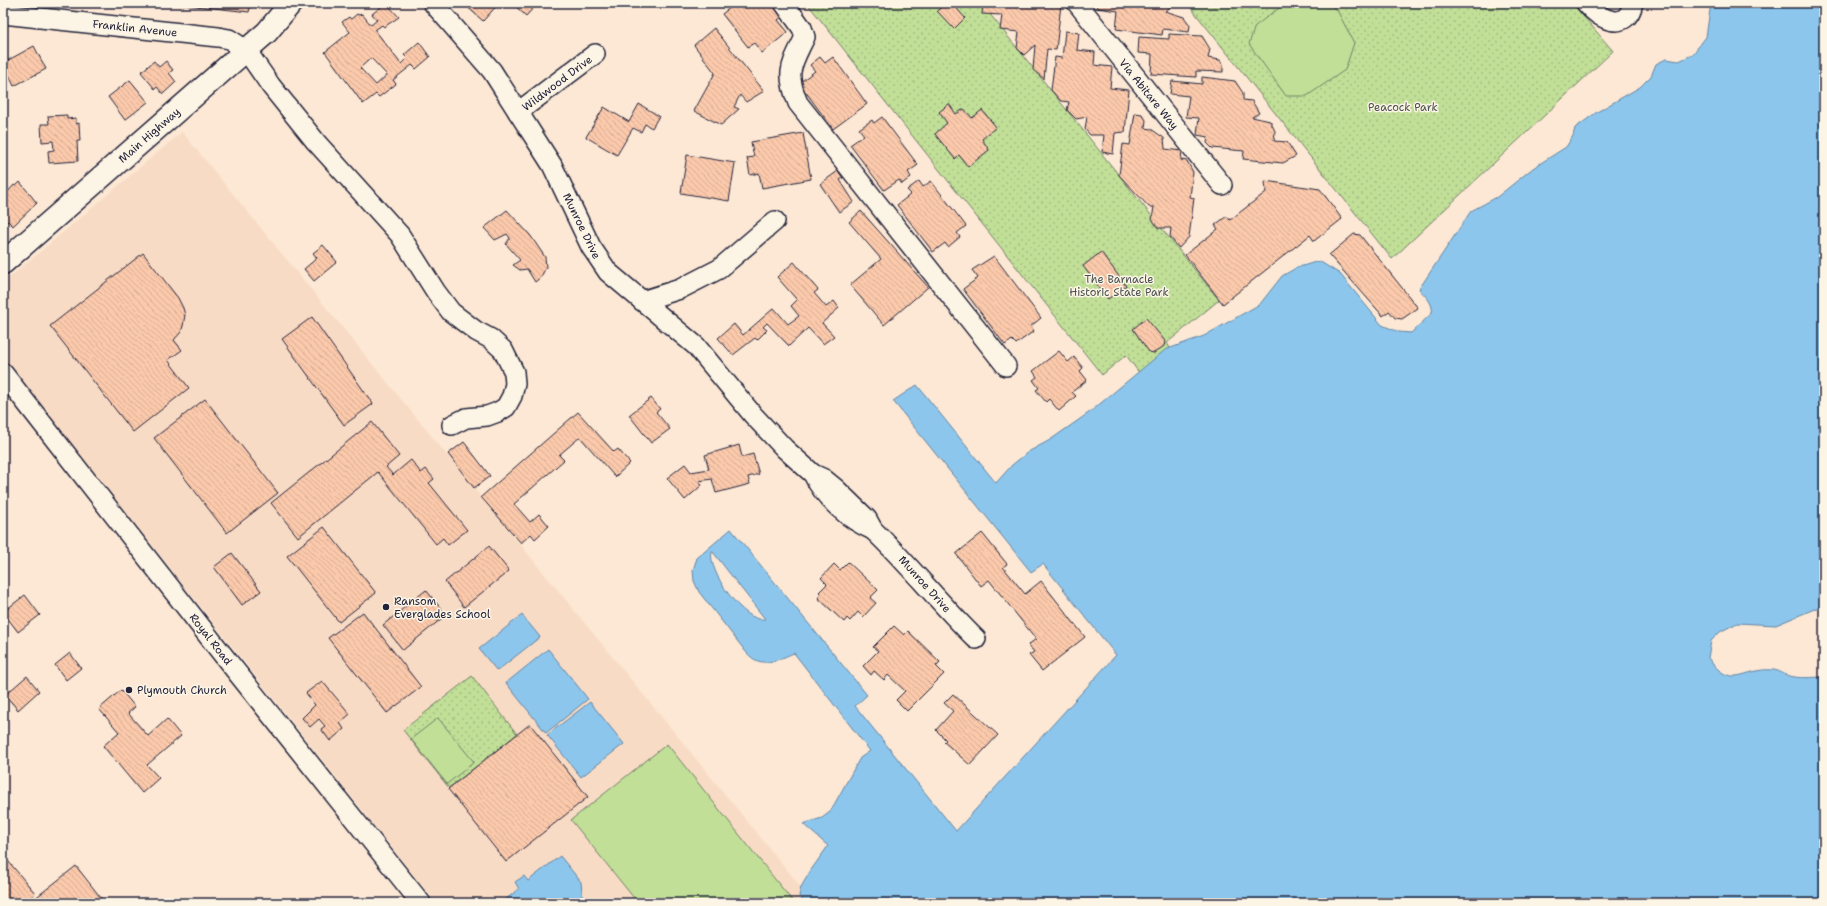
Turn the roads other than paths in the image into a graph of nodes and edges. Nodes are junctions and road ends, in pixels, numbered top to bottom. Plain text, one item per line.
1 (291, 3) edge
2 (433, 3) edge
3 (784, 3) edge
4 (1077, 3) edge
5 (1586, 3) edge
6 (1633, 3) edge
7 (3, 14) edge
8 (595, 54) dead end
9 (251, 57) junction
10 (518, 112) junction
11 (1222, 185) dead end
12 (775, 221) dead end
13 (3, 263) edge
14 (642, 301) junction
15 (1006, 366) dead end
16 (3, 373) edge
17 (452, 425) dead end
18 (976, 639) dead end
19 (421, 903) edge

1 - 9 main road, Main Highway
2 - 10 street, Munroe Drive
3 - 15 street
4 - 11 street, Via Abitare Way
5 - 6 street
7 - 9 street, Franklin Avenue
8 - 10 street, Wildwood Drive
9 - 13 main road, Main Highway
9 - 17 street, Franklin Avenue
10 - 14 street, Munroe Drive
12 - 14 street
14 - 18 street, Munroe Drive
16 - 19 street, Royal Road

